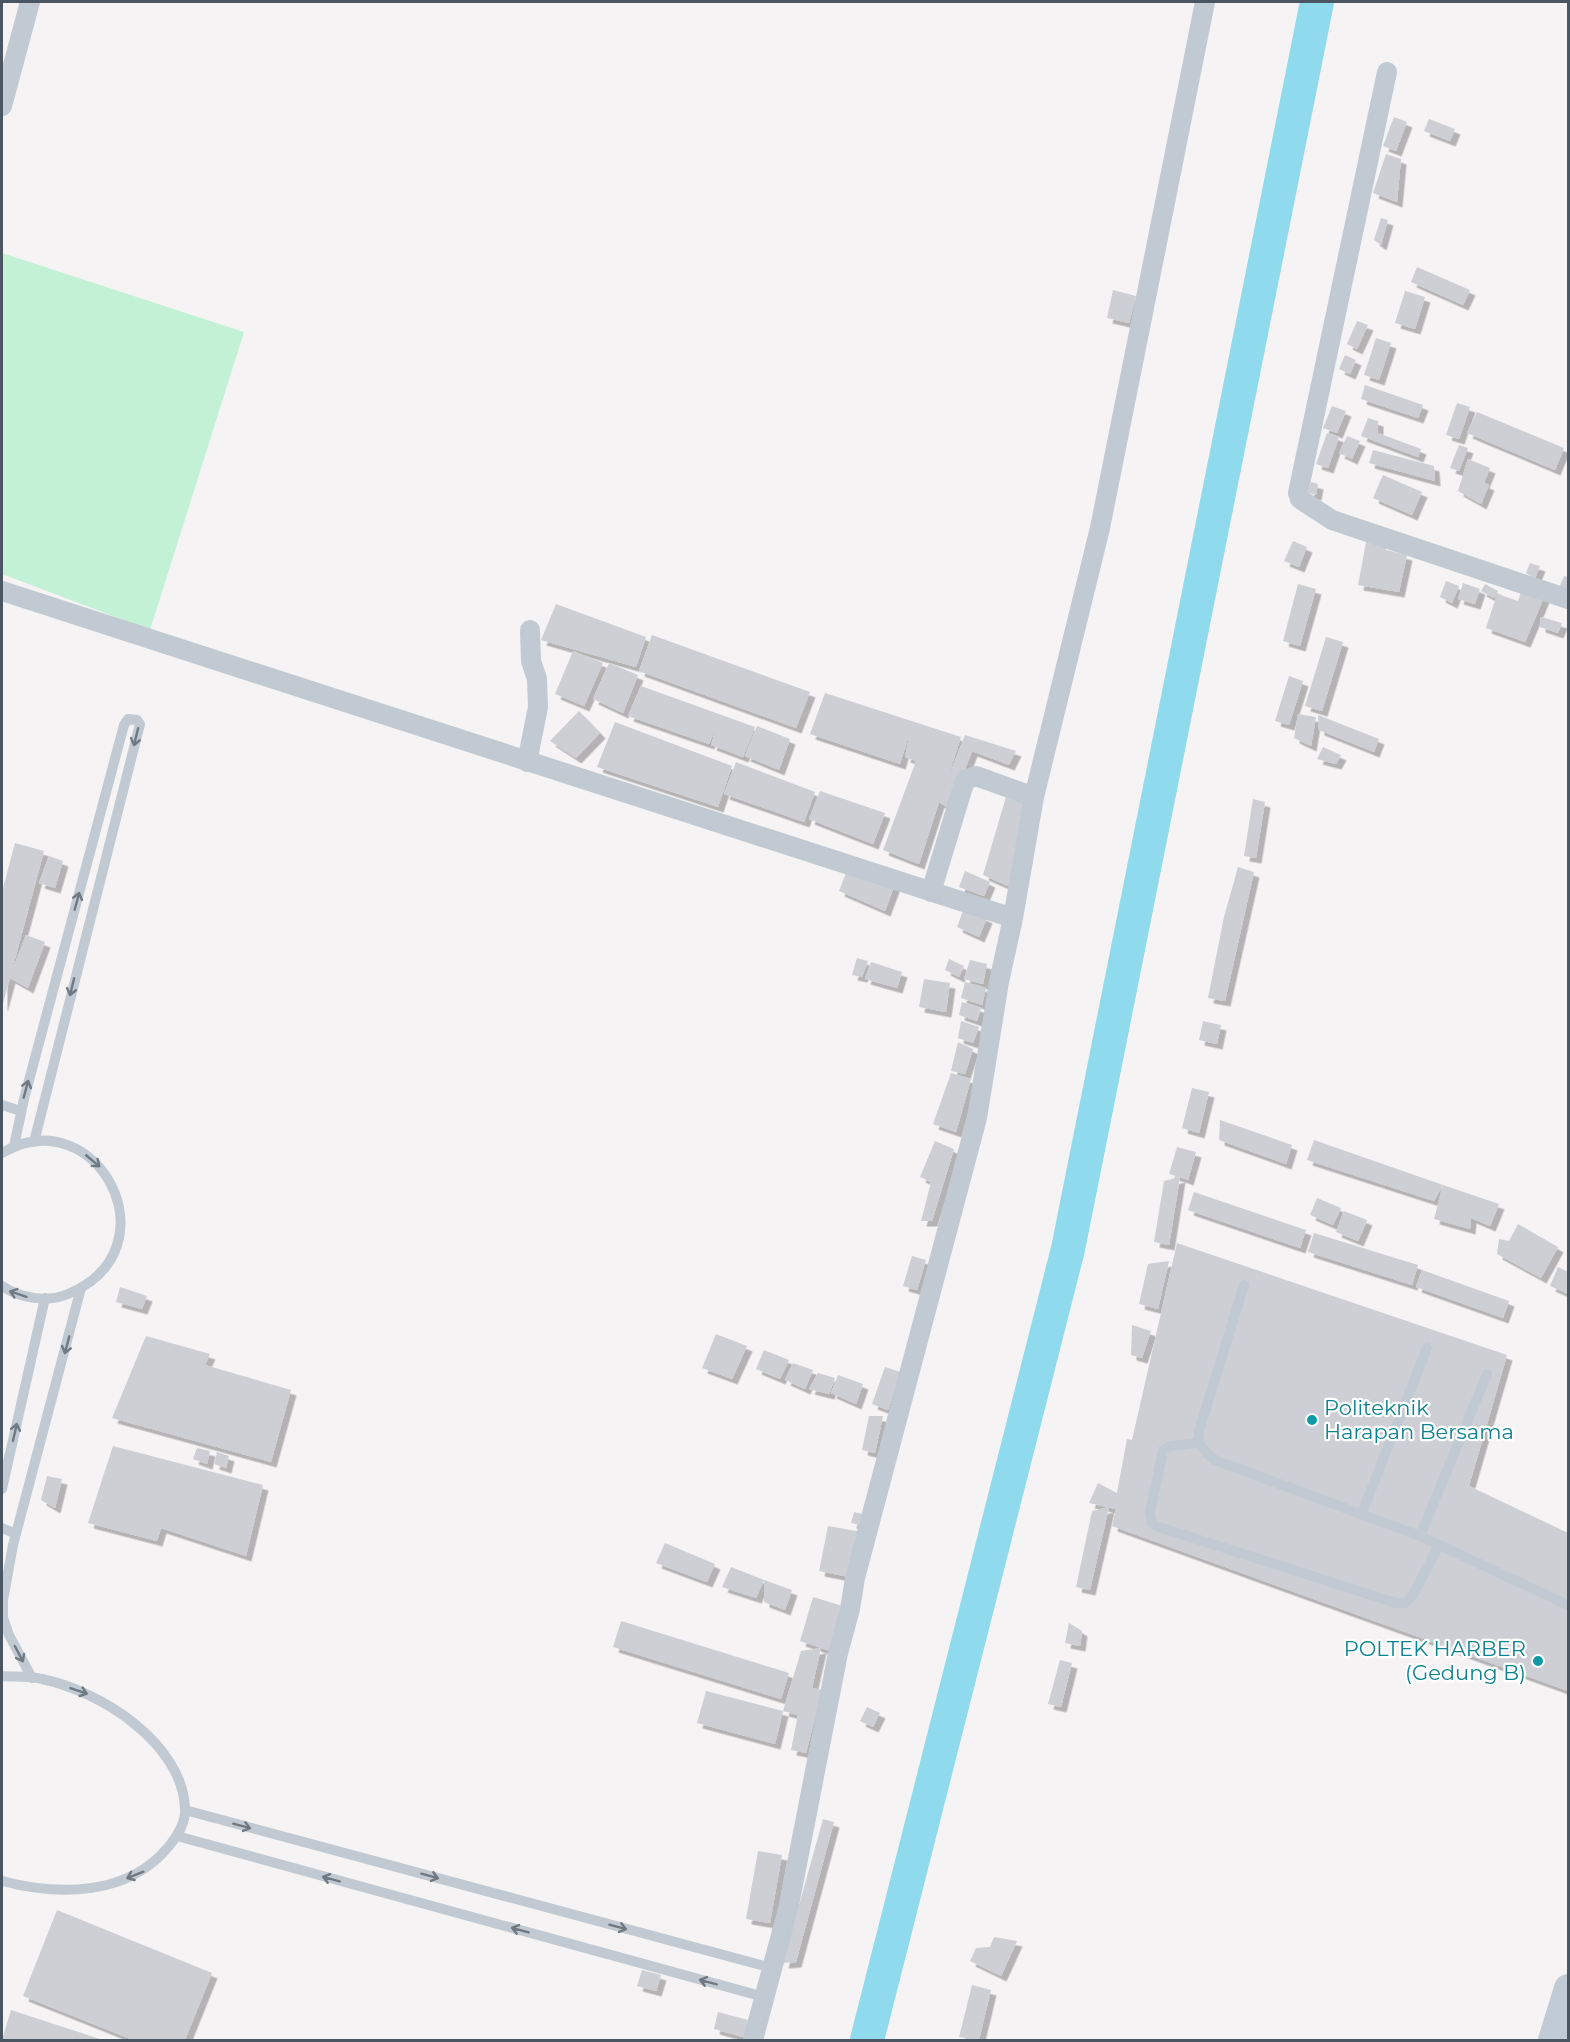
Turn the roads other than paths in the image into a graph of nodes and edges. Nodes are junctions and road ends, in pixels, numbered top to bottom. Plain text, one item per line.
1 (30, 2) edge
2 (1205, 2) edge
3 (1388, 72) dead end
4 (2, 106) edge
5 (2, 591) edge
6 (1569, 599) edge
7 (530, 630) dead end
8 (527, 762) junction
9 (1034, 797) junction
10 (931, 892) junction
11 (1013, 918) junction
12 (2, 1105) edge
13 (21, 1111) junction
14 (34, 1142) junction
15 (14, 1146) junction
16 (2, 1153) edge
17 (1244, 1285) dead end
18 (2, 1286) edge
19 (81, 1288) junction
20 (45, 1298) junction
21 (1427, 1348) dead end
22 (1487, 1374) dead end
23 (1198, 1443) junction
24 (2, 1489) edge
25 (1362, 1512) junction
26 (2, 1528) edge
27 (16, 1534) junction
28 (1420, 1536) junction
29 (1439, 1545) junction
30 (1569, 1605) edge
31 (2, 1677) edge
32 (32, 1678) junction
33 (185, 1810) junction
34 (177, 1836) junction
35 (2, 1881) edge
36 (772, 1968) junction
37 (1569, 1988) edge
38 (764, 1997) junction
39 (753, 2040) edge
40 (1552, 2040) edge

1 - 4 street
2 - 9 street
3 - 6 street
5 - 8 street
7 - 8 street
8 - 10 street
9 - 10 street
9 - 11 street
10 - 11 street
11 - 36 street
12 - 13 lane
13 -> 14 lane
13 - 15 lane
14 - 15 lane
14 -> 19 lane
15 - 16 lane
17 - 23 lane
20 -> 18 lane
19 - 20 lane
19 -> 27 lane
24 -> 20 lane
21 - 25 lane
22 - 28 lane
23 - 25 lane
23 - 29 lane
25 - 28 lane
26 - 27 lane
27 -> 32 lane
28 - 29 lane
29 - 30 lane
31 - 32 lane
32 -> 33 lane
33 - 34 lane
33 -> 36 lane
34 -> 35 lane
38 -> 34 lane
36 - 38 street
37 - 40 main road
38 - 39 street

